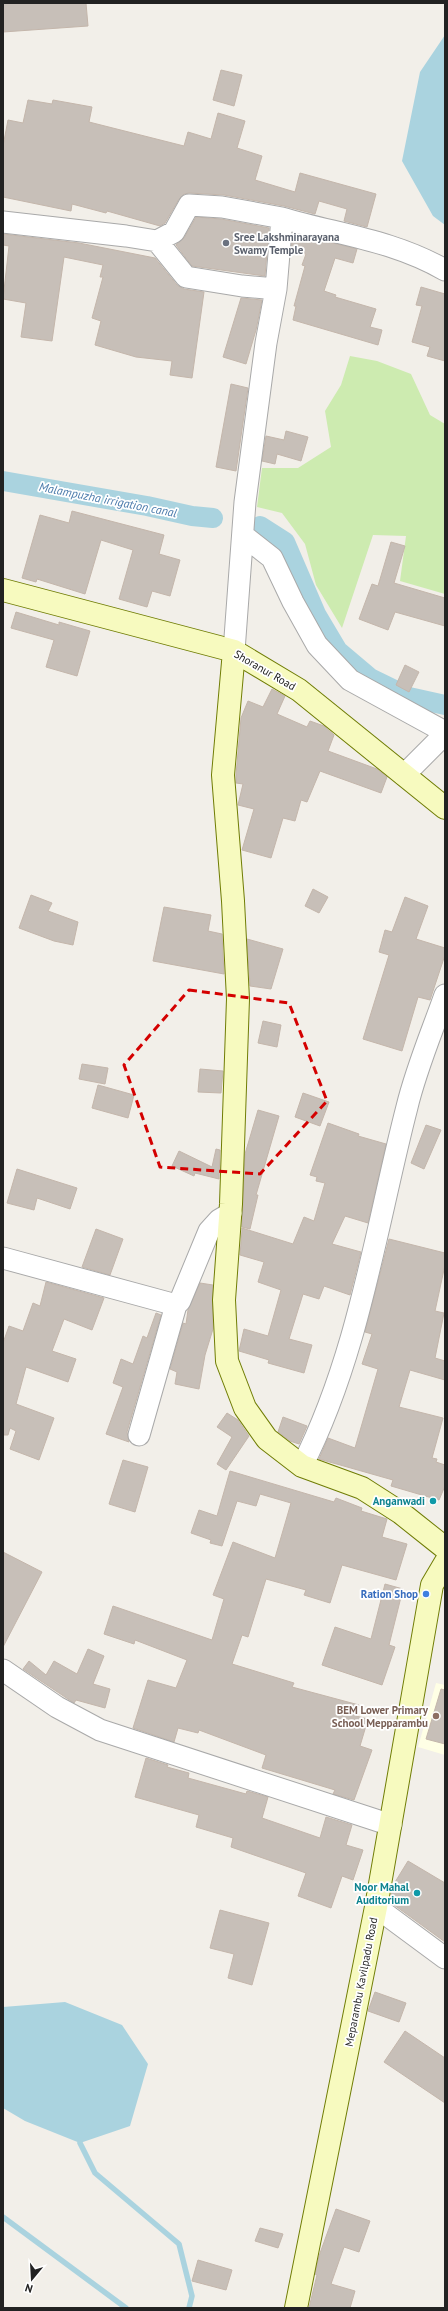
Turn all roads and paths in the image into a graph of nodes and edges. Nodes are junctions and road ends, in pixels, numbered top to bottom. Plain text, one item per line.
1 (282, 218) junction
2 (3, 222) edge
3 (157, 241) junction
4 (445, 270) edge
5 (276, 289) junction
6 (244, 536) junction
7 (3, 590) edge
8 (234, 651) junction
9 (445, 733) edge
10 (404, 775) junction
11 (445, 808) edge
12 (445, 995) edge
13 (231, 1212) junction
14 (3, 1258) edge
15 (176, 1305) junction
16 (139, 1435) dead end
17 (302, 1466) junction
18 (445, 1548) edge
19 (445, 1564) edge
20 (439, 1588) edge
21 (3, 1670) edge
22 (391, 1825) junction
23 (376, 1907) junction
24 (445, 1958) edge
25 (296, 2308) edge

1 - 3 street
1 - 4 street
1 - 5 street
2 - 3 street
3 - 5 street
5 - 6 street
6 - 8 street
6 - 9 street
7 - 8 main road, Shoranur Road
8 - 10 main road, Shoranur Road
8 - 13 main road
9 - 10 street
10 - 11 main road, Shoranur Road
12 - 17 street
13 - 15 street
13 - 17 main road
14 - 15 street
15 - 16 street
17 - 18 main road
19 - 20 main road, Meparambu Kavilpadu Road
20 - 22 main road, Meparambu Kavilpadu Road
21 - 22 street
22 - 23 main road, Meparambu Kavilpadu Road
23 - 24 street
23 - 25 main road, Meparambu Kavilpadu Road

